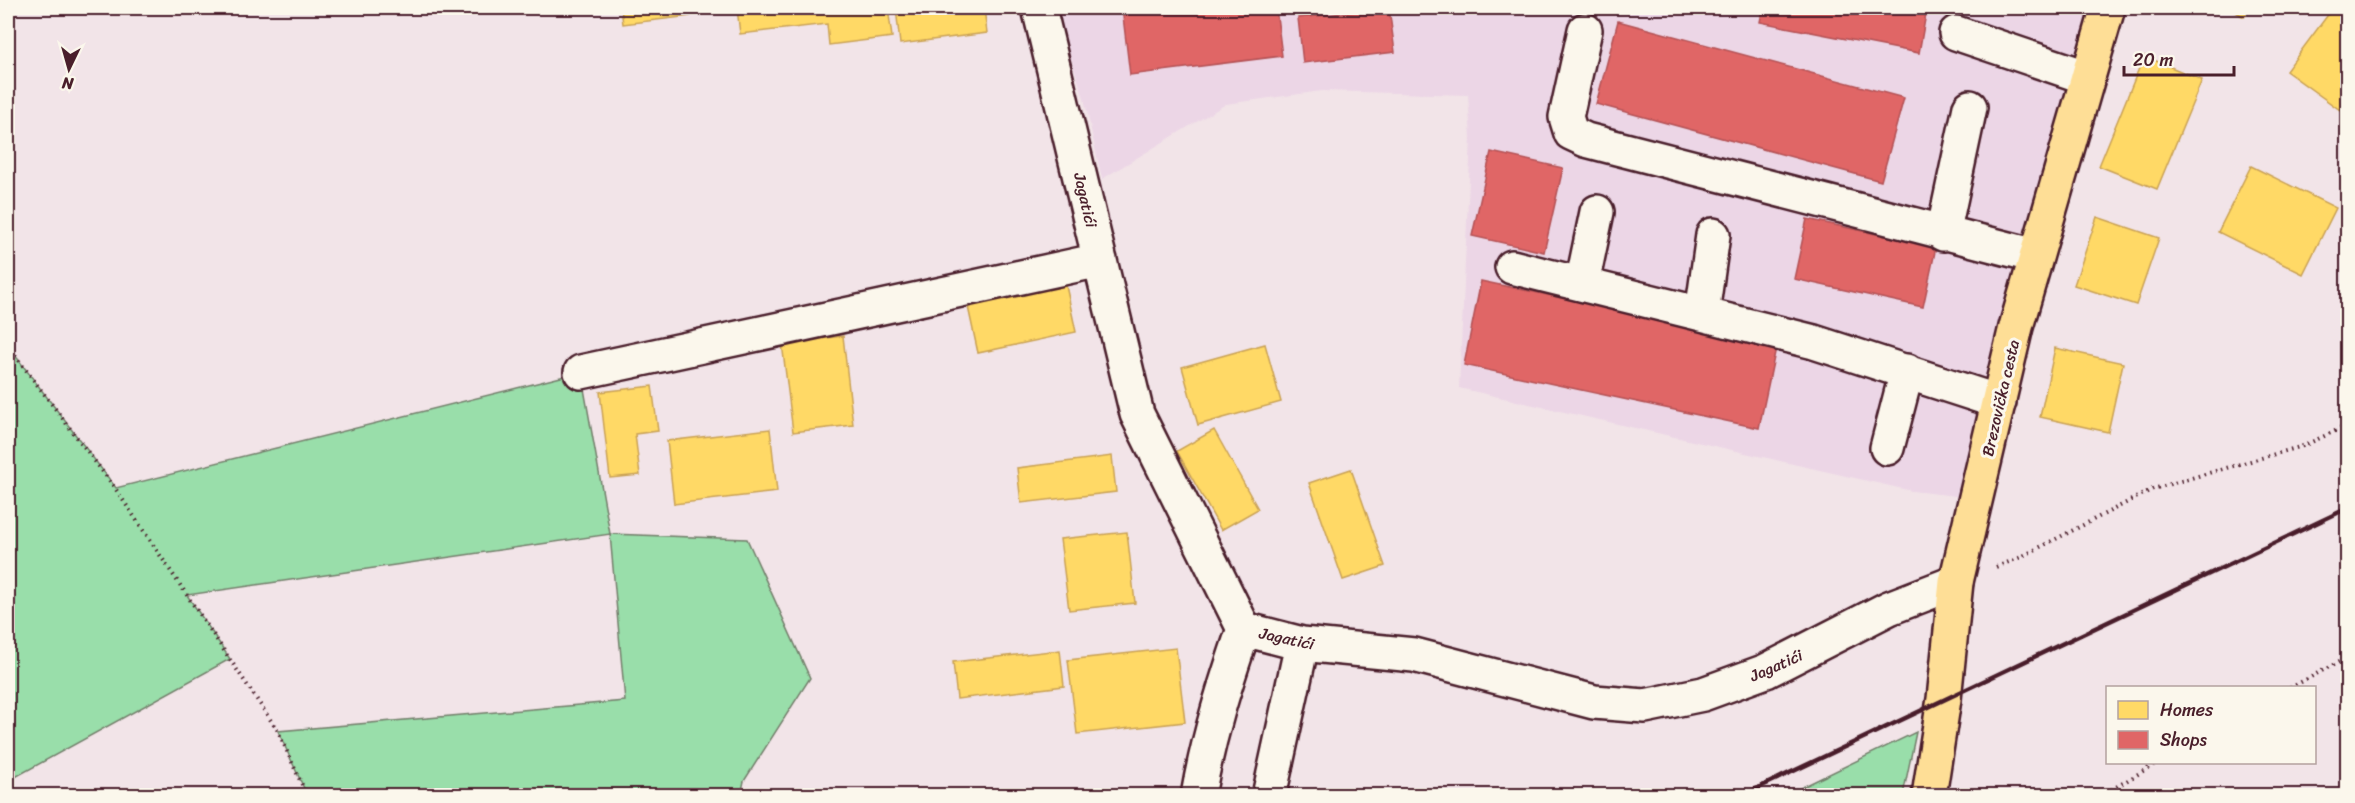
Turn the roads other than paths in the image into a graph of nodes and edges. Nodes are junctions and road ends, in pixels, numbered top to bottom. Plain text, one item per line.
1 (1039, 8) edge
2 (2108, 8) edge
3 (1585, 30) dead end
4 (1956, 33) dead end
5 (2086, 77) junction
6 (1970, 107) dead end
7 (1597, 212) dead end
8 (1943, 234) junction
9 (1713, 235) dead end
10 (2036, 256) junction
11 (1100, 260) junction
12 (1512, 267) dead end
13 (1582, 284) junction
14 (1702, 314) junction
15 (1907, 371) junction
16 (581, 372) dead end
17 (1999, 402) junction
18 (1887, 448) dead end
19 (1956, 582) junction
20 (1244, 629) junction
21 (1302, 644) junction
22 (1198, 795) edge
23 (1269, 795) edge
24 (1929, 795) edge

1 - 11 street, Jagatići
2 - 5 main road, Brezovička cesta
3 - 8 street
4 - 5 street
5 - 10 main road, Brezovička cesta
6 - 8 street
7 - 13 street
8 - 10 street
9 - 14 street
10 - 17 main road, Brezovička cesta
11 - 16 street
11 - 20 street, Jagatići
12 - 13 street
13 - 14 street
14 - 15 street
15 - 17 street
15 - 18 street
17 - 19 main road, Brezovička cesta
19 - 21 street, Jagatići
19 - 24 main road, Brezovička cesta
20 - 21 street, Jagatići
20 - 22 street
21 - 23 street

